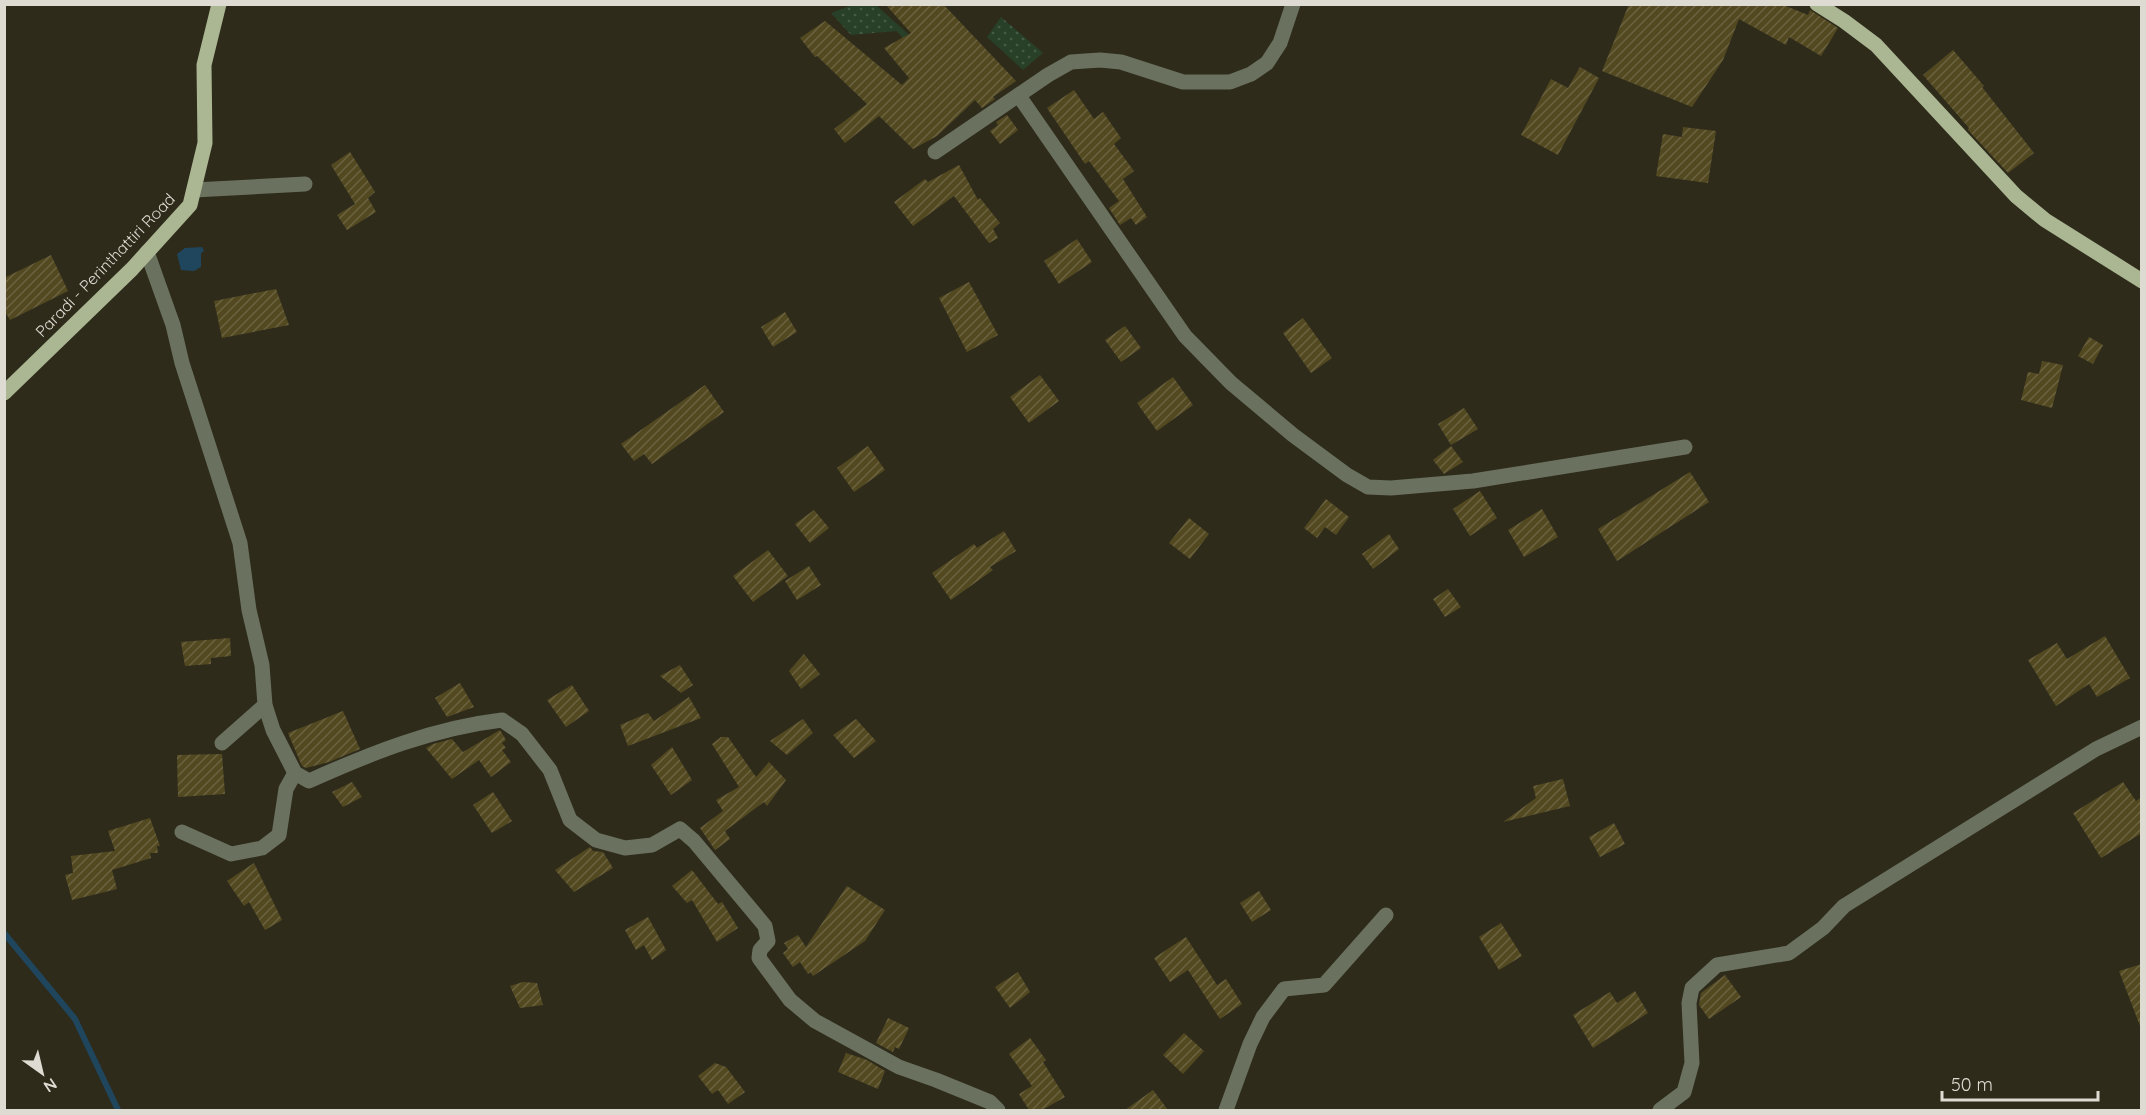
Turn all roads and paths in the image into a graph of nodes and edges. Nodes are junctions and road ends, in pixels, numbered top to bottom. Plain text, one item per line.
1 (219, 4) edge
2 (1293, 4) edge
3 (1817, 4) edge
4 (1019, 96) junction
5 (935, 152) dead end
6 (305, 184) dead end
7 (194, 190) junction
8 (147, 252) junction
9 (2142, 281) edge
10 (4, 393) edge
11 (1685, 447) dead end
12 (265, 705) junction
13 (2142, 727) edge
14 (222, 743) dead end
15 (295, 773) junction
16 (182, 832) dead end
17 (1386, 915) dead end
18 (998, 1110) edge
19 (1226, 1110) edge
20 (1660, 1110) edge

1 - 7 main road, Paradi - Perinthattiri Road
2 - 4 street
3 - 9 main road
4 - 5 street
4 - 11 street
6 - 7 street
7 - 8 main road, Paradi - Perinthattiri Road
8 - 10 main road, Paradi - Perinthattiri Road
8 - 12 street
12 - 14 street
12 - 15 street
13 - 20 street
15 - 16 street
15 - 18 street
17 - 19 street

